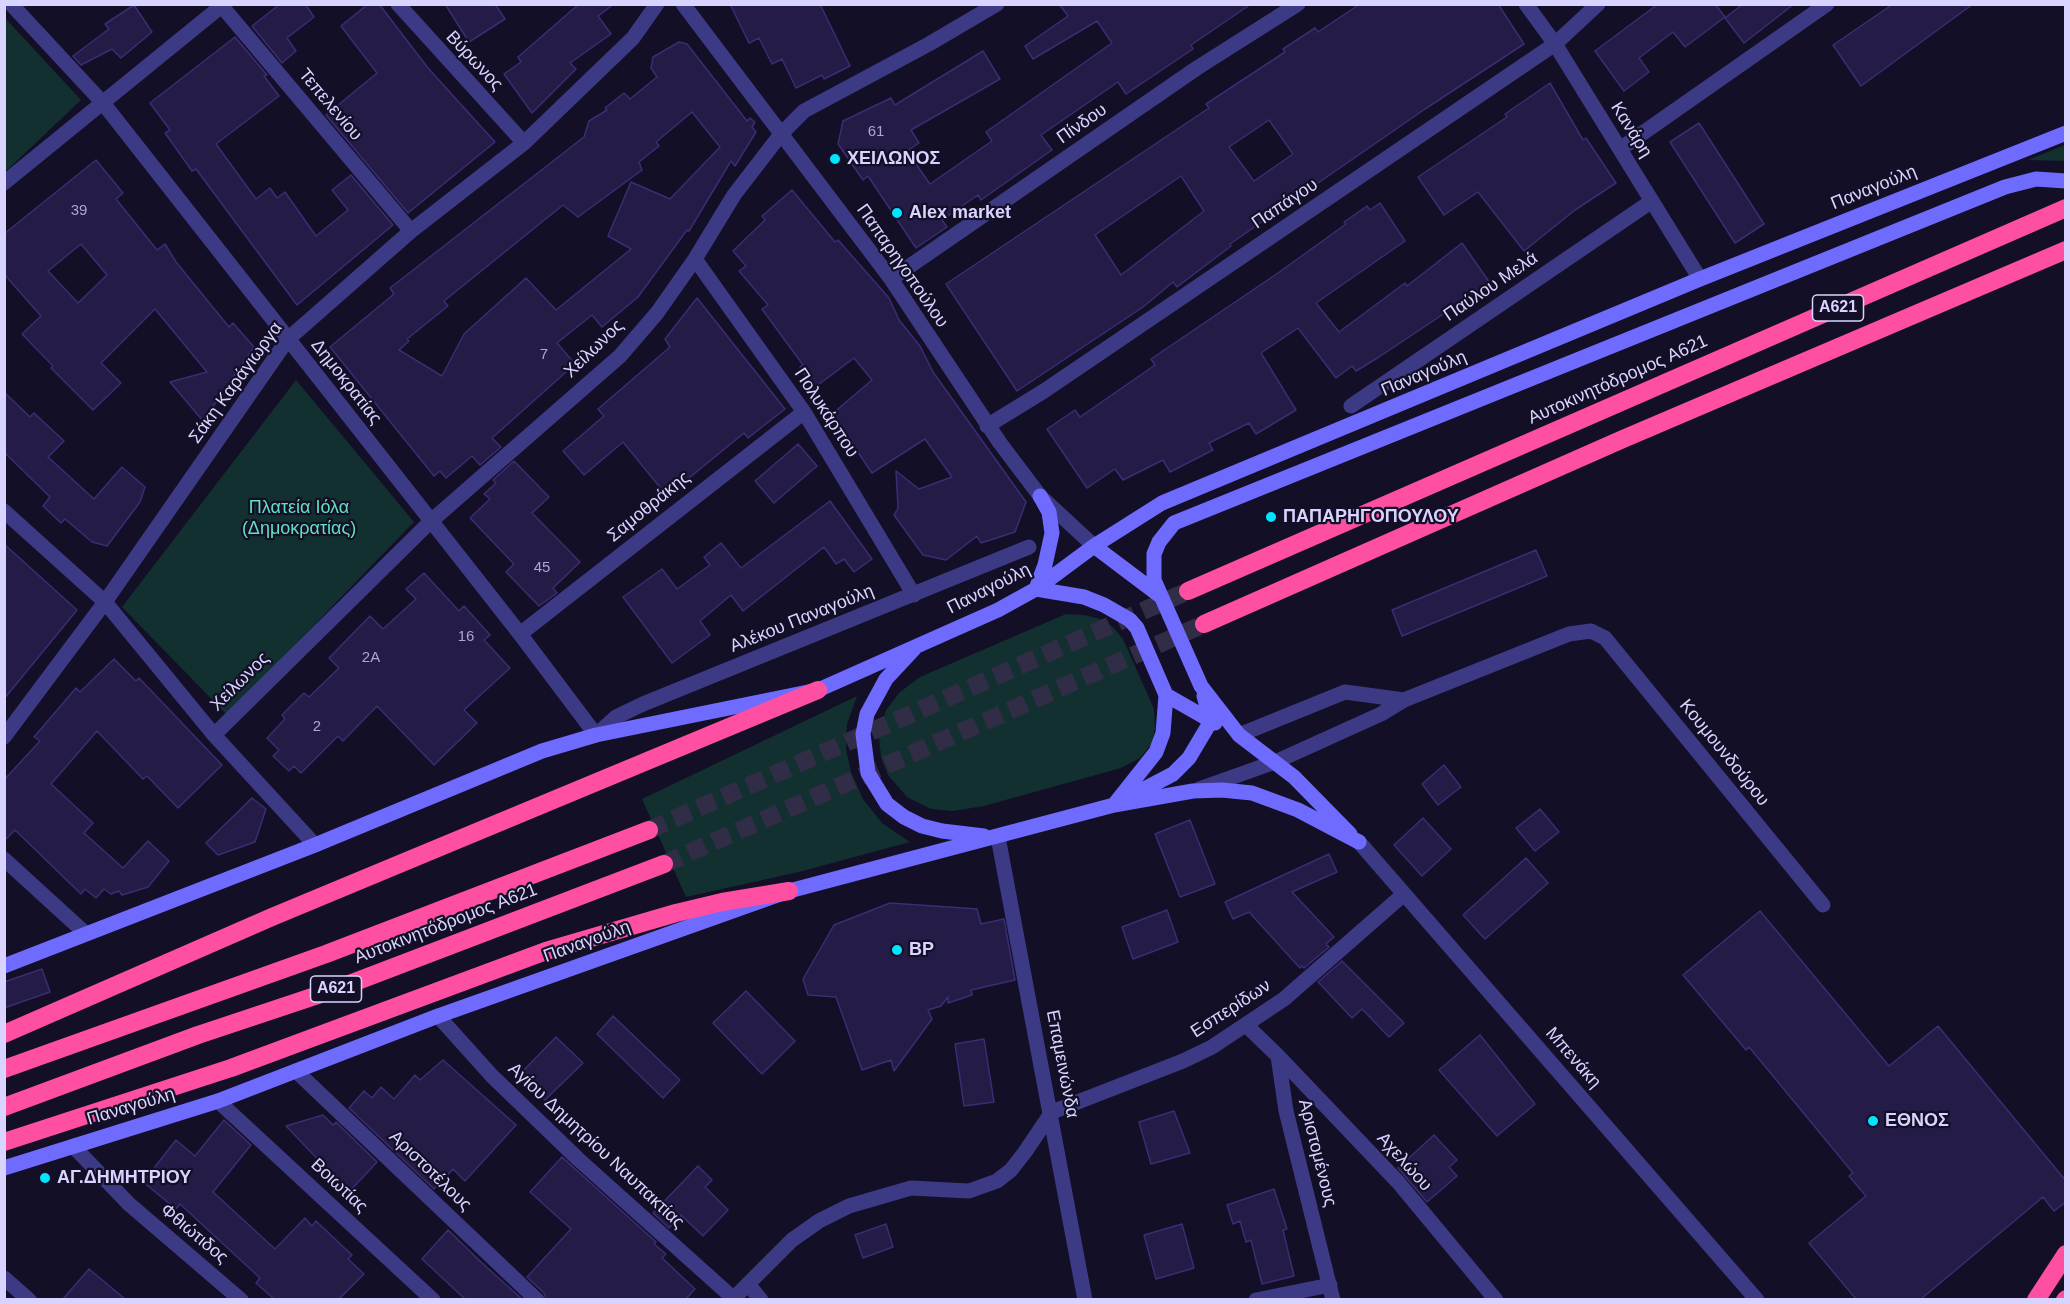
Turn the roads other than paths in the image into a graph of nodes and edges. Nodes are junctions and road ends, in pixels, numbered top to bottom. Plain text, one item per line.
1 (11, 4) edge
2 (398, 4) edge
3 (657, 4) edge
4 (682, 4) edge
5 (997, 4) edge
6 (1298, 4) edge
7 (1526, 4) edge
8 (1598, 4) edge
9 (1827, 4) edge
10 (222, 5) edge
11 (1555, 44) junction
12 (103, 103) junction
13 (2066, 133) edge
14 (782, 134) junction
15 (524, 143) junction
16 (1620, 149) junction
17 (2066, 181) edge
18 (4, 183) edge
19 (1652, 201) junction
20 (2066, 208) edge
21 (411, 231) junction
22 (2066, 250) edge
23 (696, 258) junction
24 (891, 279) junction
25 (1700, 279) junction
26 (288, 339) junction
27 (1351, 406) dead end
28 (804, 412) junction
29 (987, 426) junction
30 (1040, 496) junction
31 (4, 511) edge
32 (430, 522) junction
33 (1094, 546) junction
34 (1029, 547) dead end
35 (1036, 589) junction
36 (1188, 591) tunnel mouth
37 (914, 595) junction
38 (1159, 595) junction
39 (105, 602) junction
40 (1204, 624) tunnel mouth
41 (1590, 631) joint
42 (520, 634) junction
43 (920, 643) junction
44 (1201, 686) junction
45 (818, 690) junction
46 (1166, 695) junction
47 (1404, 700) junction
48 (1210, 721) junction
49 (214, 735) junction
50 (596, 735) junction
51 (1239, 735) junction
52 (4, 737) edge
53 (1275, 762) junction
54 (1193, 791) junction
55 (1114, 805) junction
56 (649, 830) tunnel mouth
57 (998, 837) junction
58 (1359, 842) junction
59 (315, 845) junction
60 (4, 859) edge
61 (664, 864) tunnel mouth
62 (789, 891) junction
63 (1404, 894) junction
64 (1823, 905) dead end
65 (85, 933) junction
66 (4, 966) edge
67 (438, 1016) junction
68 (1247, 1026) junction
69 (4, 1034) edge
70 (1278, 1056) junction
71 (4, 1069) edge
72 (296, 1071) junction
73 (218, 1101) junction
74 (4, 1107) edge
75 (1052, 1112) junction
76 (4, 1142) edge
77 (73, 1146) junction
78 (4, 1168) edge
79 (2066, 1254) edge
80 (4, 1278) edge
81 (748, 1284) junction
82 (1331, 1292) edge
83 (29, 1299) edge
84 (241, 1299) edge
85 (433, 1299) edge
86 (537, 1299) edge
87 (732, 1299) edge
88 (761, 1299) edge
89 (1085, 1299) edge
90 (1256, 1299) edge
91 (1496, 1299) edge
92 (1757, 1299) edge
93 (2036, 1299) edge

1 - 12 street, Δημοκρατίας
2 - 15 street, Βύρωνος
3 - 15 street, Σάκη Καράγιωργα
4 - 14 street, Παπαρηγοπούλου
5 - 14 street, Χείλωνος
6 - 24 street, Πίνδου
7 - 11 street, Κανάρη
8 - 11 street, Παπάγου
9 - 16 street
10 - 12 street
10 - 21 street, Τεπελενίου
11 - 16 street, Κανάρη
11 - 29 street, Παπάγου
12 - 18 street
12 - 26 street, Δημοκρατίας
13 - 25 main road, Παναγούλη
14 - 23 street, Χείλωνος
14 - 24 street, Παπαρηγοπούλου
15 - 21 street, Σάκη Καράγιωργα
16 - 19 street, Κανάρη
17 - 38 main road
19 - 25 street, Κανάρη
19 - 27 street, Παύλου Μελά
20 - 36 highway, Αυτοκινητόδρομος Α621 / Α621
21 - 26 street, Σάκη Καράγιωργα
22 - 40 highway, Α621
23 - 28 street, Πολυκάρπου
23 - 32 street, Χείλωνος
24 - 29 street, Παπαρηγοπούλου
25 - 33 main road, Παναγούλη
26 - 32 street, Δημοκρατίας
26 - 39 street, Σάκη Καράγιωργα
28 - 37 street, Πολυκάρπου
28 - 42 street, Σαμοθράκης
29 - 30 street, Παπαρηγοπούλου
30 - 33 street, Παπαρηγοπούλου
30 - 35 main road
31 - 39 street
32 - 42 street, Δημοκρατίας
32 - 49 street, Χείλωνος
33 - 35 main road, Παναγούλη
33 - 38 main road
34 - 37 street, Αλέκου Παναγούλη
35 - 43 main road, Παναγούλη
35 - 46 main road
37 - 50 street, Αλέκου Παναγούλη
38 - 44 main road
39 - 49 street
39 - 52 street, Σάκη Καράγιωργα
41 - 47 street, Παναγούλη
41 - 64 street, Κουμουνδούρου
42 - 50 street, Δημοκρατίας
43 - 45 main road, Παναγούλη
43 - 57 main road
44 - 48 main road
44 - 51 main road
45 - 50 main road, Παναγούλη
45 - 69 highway
46 - 48 main road
46 - 55 main road
47 - 51 street, Παναγούλη
47 - 53 street, Παναγούλη
48 - 51 main road
48 - 55 main road
49 - 59 street
50 - 59 main road
51 - 53 main road
53 - 54 street, Παναγούλη
53 - 58 main road
54 - 55 main road, Παναγούλη
54 - 58 main road, Παναγούλη
55 - 57 main road, Παναγούλη
56 - 71 highway, Αυτοκινητόδρομος Α621 / Α621
57 - 62 main road, Παναγούλη
57 - 75 street, Επαμεινώνδα
58 - 63 street, Μπενάκη
59 - 65 main road
60 - 65 street
61 - 74 highway, Αυτοκινητόδρομος Α621 / Α621
62 - 67 main road, Παναγούλη
62 - 76 highway
63 - 68 street, Εσπερίδων
63 - 92 street, Μπενάκη
65 - 66 main road
67 - 72 main road, Παναγούλη
67 - 87 street, Αγίου Δημητρίου Ναυπακτίας
68 - 70 street
68 - 75 street, Εσπερίδων
70 - 82 street, Αριστομένους
70 - 91 street, Αχελώου
72 - 73 main road, Παναγούλη
72 - 86 street, Αριστοτέλους
73 - 77 main road, Παναγούλη
73 - 85 street, Βοιωτίας
75 - 81 street
75 - 89 street, Επαμεινώνδα
77 - 78 main road, Παναγούλη
77 - 84 street, Φθιώτιδος
79 - 93 highway
80 - 83 street
81 - 87 street
81 - 88 street
82 - 90 street

